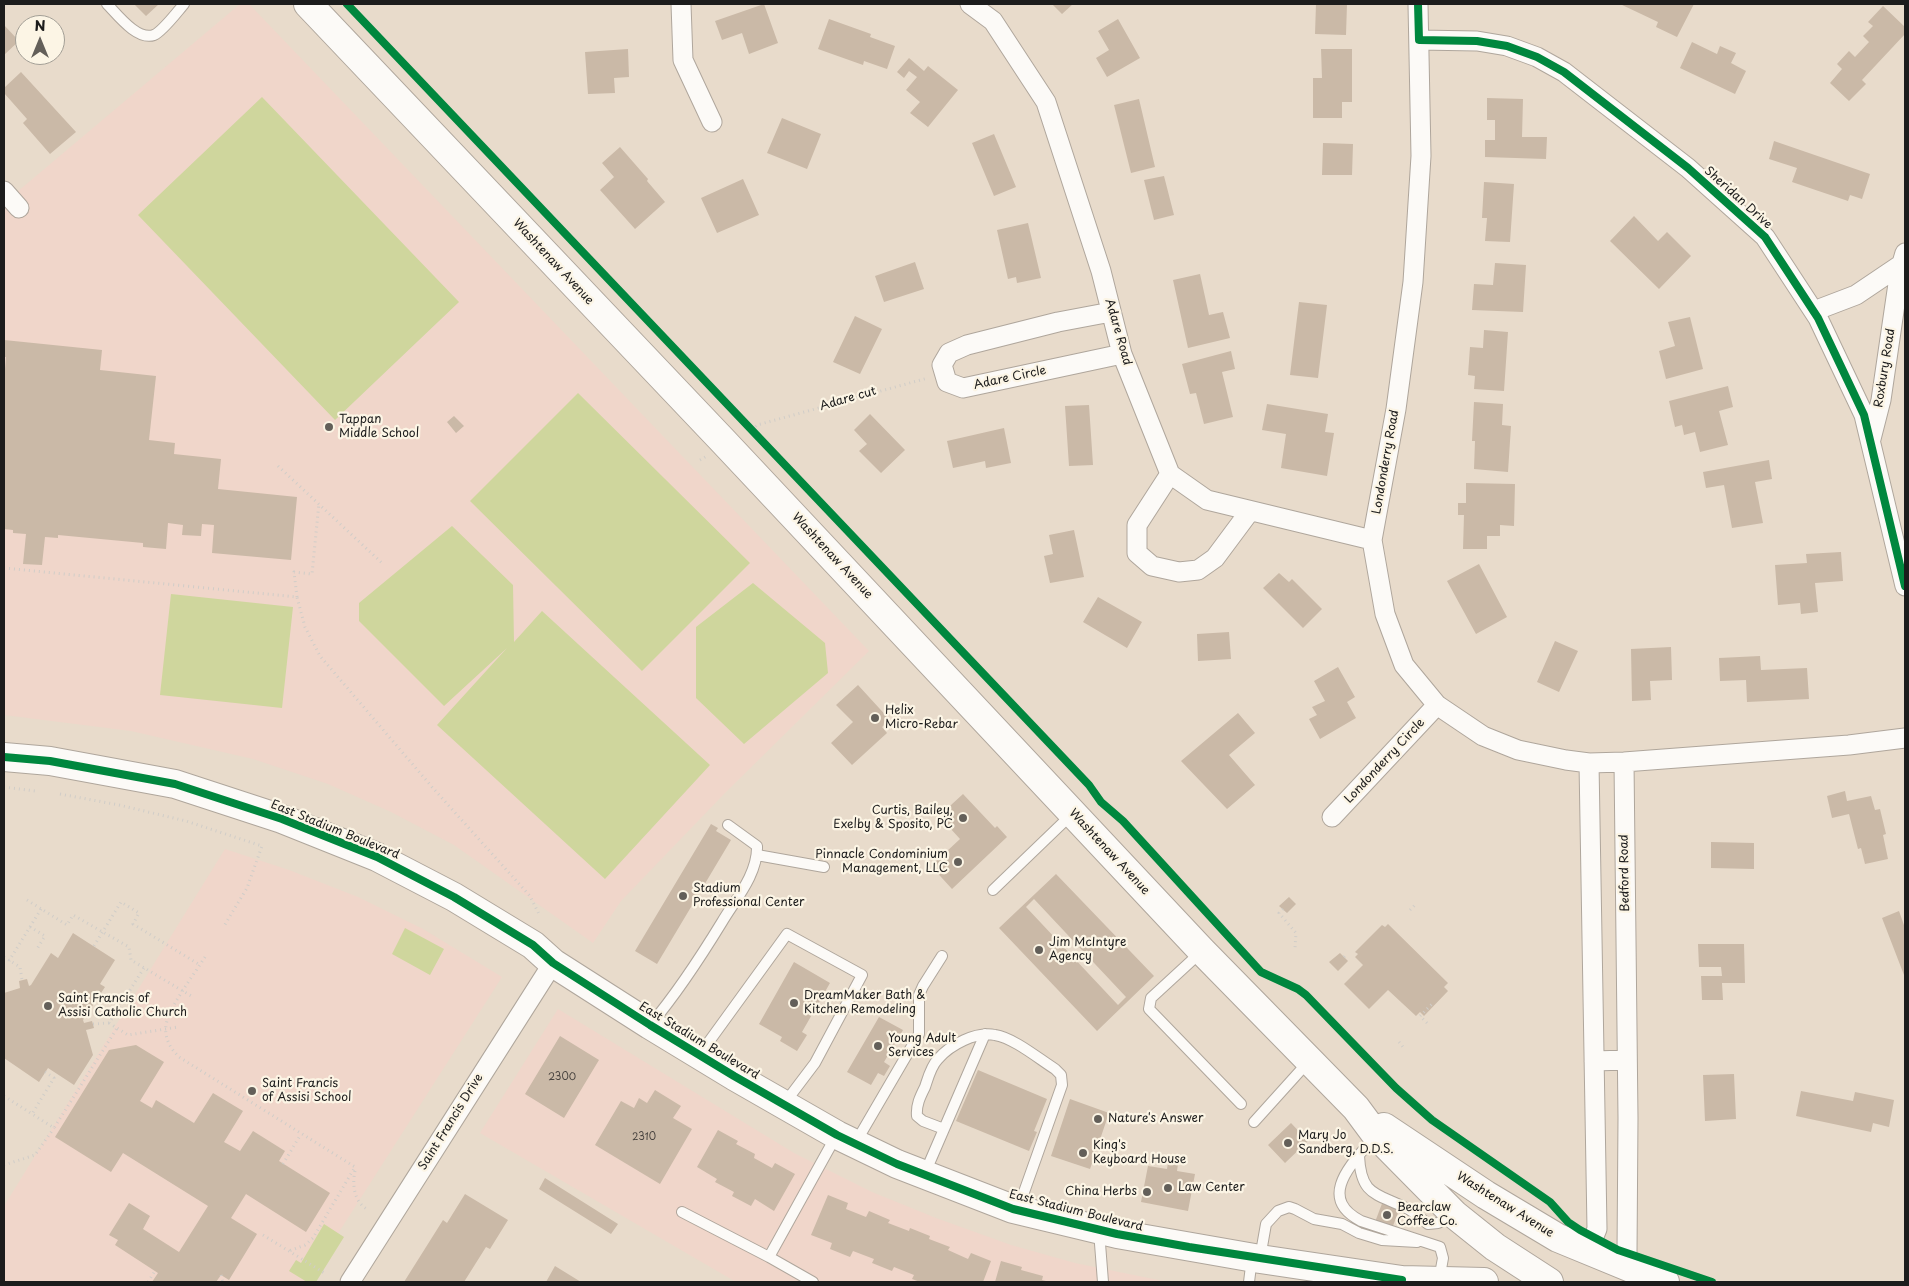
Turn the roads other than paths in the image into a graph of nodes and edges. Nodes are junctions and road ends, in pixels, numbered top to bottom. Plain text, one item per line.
1 (107, 4) edge
2 (184, 4) edge
3 (308, 4) edge
4 (682, 4) edge
5 (970, 4) edge
6 (1418, 4) edge
7 (1419, 40) junction
8 (712, 122) dead end
9 (4, 191) edge
10 (19, 208) dead end
11 (1904, 259) edge
12 (1111, 312) junction
13 (1814, 312) junction
14 (1122, 354) junction
15 (1870, 442) junction
16 (1170, 474) junction
17 (1250, 511) junction
18 (1372, 540) junction
19 (1905, 586) edge
20 (1437, 705) junction
21 (1905, 738) edge
22 (4, 757) edge
23 (1624, 762) junction
24 (1589, 763) junction
25 (1073, 813) junction
26 (1332, 817) dead end
27 (728, 825) dead end
28 (757, 855) junction
29 (824, 867) dead end
30 (993, 890) dead end
31 (1202, 951) junction
32 (942, 956) dead end
33 (553, 963) junction
34 (650, 1025) junction
35 (985, 1034) junction
36 (699, 1055) junction
37 (1309, 1060) junction
38 (1627, 1060) junction
39 (1594, 1061) junction
40 (1241, 1104) dead end
41 (783, 1105) junction
42 (1356, 1108) junction
43 (1254, 1122) dead end
44 (944, 1129) junction
45 (1376, 1135) junction
46 (846, 1140) junction
47 (1359, 1156) junction
48 (924, 1174) junction
49 (1017, 1210) junction
50 (682, 1212) dead end
51 (1455, 1216) junction
52 (1342, 1224) junction
53 (1369, 1224) junction
54 (1099, 1230) junction
55 (1431, 1243) junction
56 (1588, 1251) junction
57 (769, 1257) junction
58 (1254, 1266) edge
59 (1624, 1266) junction
60 (1405, 1281) edge
61 (1439, 1281) junction
62 (350, 1282) edge
63 (813, 1282) edge
64 (1103, 1282) edge
65 (1484, 1282) edge
66 (1549, 1282) edge
67 (1665, 1282) edge

1 - 2 lane
3 - 25 main road, Washtenaw Avenue
4 - 8 street
5 - 12 street, Adare Road
6 - 7 street, Londonderry Road
7 - 13 street, Sheridan Drive
7 - 18 street, Londonderry Road
9 - 10 street
11 - 13 street, Roxbury Road
11 - 15 street, Roxbury Road
12 - 14 street, Adare Road
12 - 14 street, Adare Circle
13 - 15 street, Sheridan Drive
14 - 16 street, Adare Road
15 - 19 street, Sheridan Drive
16 - 17 street
16 - 17 street
17 - 18 street
18 - 20 street, Londonderry Road
20 - 24 street, Londonderry Road
20 - 26 street, Londonderry Circle
21 - 23 street
22 - 33 main road, East Stadium Boulevard
23 - 24 street, Londonderry Road
23 - 38 street, Bedford Road
24 - 39 street
25 - 30 lane
25 - 31 main road, Washtenaw Avenue
27 - 28 lane
28 - 29 lane
28 - 34 lane
31 - 37 main road, Washtenaw Avenue
31 - 40 lane
32 - 46 lane
33 - 34 main road, East Stadium Boulevard
33 - 62 street, Saint Francis Drive
34 - 36 main road, East Stadium Boulevard
35 - 44 lane
35 - 44 lane
35 - 49 lane
36 - 41 main road, East Stadium Boulevard
36 - 41 lane
37 - 42 main road, Washtenaw Avenue
37 - 43 lane
38 - 39 street
38 - 59 street, Bedford Road
39 - 56 street
41 - 46 main road, East Stadium Boulevard
42 - 45 main road, Washtenaw Avenue
42 - 56 main road, Washtenaw Avenue
44 - 48 lane
45 - 47 lane
45 - 51 main road, Washtenaw Avenue
46 - 48 main road, East Stadium Boulevard
46 - 57 lane
47 - 51 lane
47 - 53 lane
48 - 49 main road, East Stadium Boulevard
49 - 54 main road, East Stadium Boulevard
50 - 57 lane
51 - 66 main road, Washtenaw Avenue
52 - 53 lane
52 - 55 lane
52 - 58 lane
53 - 55 lane
54 - 58 main road, East Stadium Boulevard
54 - 64 lane
55 - 61 lane
56 - 59 main road, Washtenaw Avenue
57 - 63 lane
58 - 60 main road, East Stadium Boulevard
59 - 67 main road, Washtenaw Avenue
60 - 61 main road, East Stadium Boulevard
61 - 65 main road, East Stadium Boulevard

